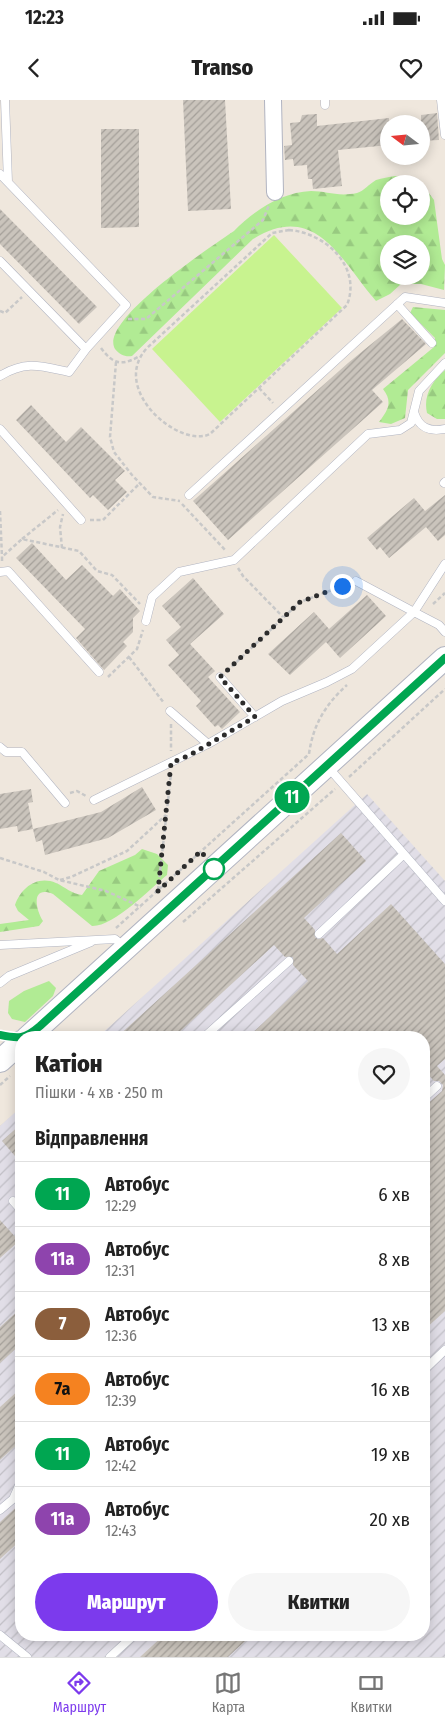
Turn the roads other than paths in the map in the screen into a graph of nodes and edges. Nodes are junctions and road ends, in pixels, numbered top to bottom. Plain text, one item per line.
1 (5, 100) edge
2 (273, 100) edge
3 (441, 100) edge
4 (445, 135) edge
5 (0, 174) edge
6 (8, 182) junction
7 (275, 192) road end
8 (0, 261) edge
9 (445, 303) edge
10 (397, 304) junction
11 (432, 343) dead end
12 (86, 349) junction
13 (445, 363) edge
14 (0, 376) edge
15 (414, 412) junction
16 (0, 428) edge
17 (445, 429) edge
18 (189, 495) road end
19 (81, 520) road end
20 (445, 564) edge
21 (1, 571) edge
22 (356, 581) road end
23 (417, 614) junction
24 (146, 621) road end
25 (445, 632) edge
26 (445, 658) edge
27 (99, 672) road end
28 (220, 677) road end
29 (170, 711) road end
30 (255, 717) junction
31 (208, 744) junction
32 (0, 747) edge
33 (327, 766) junction
34 (94, 800) dead end
35 (64, 803) dead end
36 (404, 854) junction
37 (445, 902) edge
38 (320, 934) dead end
39 (95, 940) junction
40 (0, 944) edge
41 (127, 948) junction
42 (289, 961) dead end
43 (0, 983) edge
44 (34, 1031) edge
45 (211, 1031) edge
46 (6, 1036) edge
47 (0, 1061) edge
48 (438, 1086) dead end
49 (430, 1093) edge
50 (445, 1350) edge
51 (430, 1364) edge
52 (15, 1494) edge
53 (0, 1510) edge
54 (0, 1636) edge
55 (127, 1641) edge
56 (27, 1657) edge
57 (110, 1657) edge

1 - 6 lane
2 - 7 street
3 - 4 lane
5 - 6 lane
6 - 12 lane
8 - 12 lane
9 - 10 lane
10 - 11 lane
10 - 18 lane
12 - 14 lane
13 - 15 lane
15 - 17 lane
15 - 24 lane
16 - 19 lane
20 - 23 lane
21 - 27 lane
22 - 23 lane
23 - 25 lane
23 - 30 lane
26 - 33 main road
28 - 30 lane
29 - 31 lane
30 - 31 lane
31 - 34 lane
32 - 35 lane
33 - 36 lane
33 - 41 main road
36 - 37 lane
36 - 38 lane
39 - 40 lane
39 - 41 lane
39 - 43 lane
41 - 44 main road
42 - 45 lane
46 - 47 main road
48 - 49 lane
50 - 51 lane
52 - 53 lane
54 - 56 lane
55 - 57 lane

